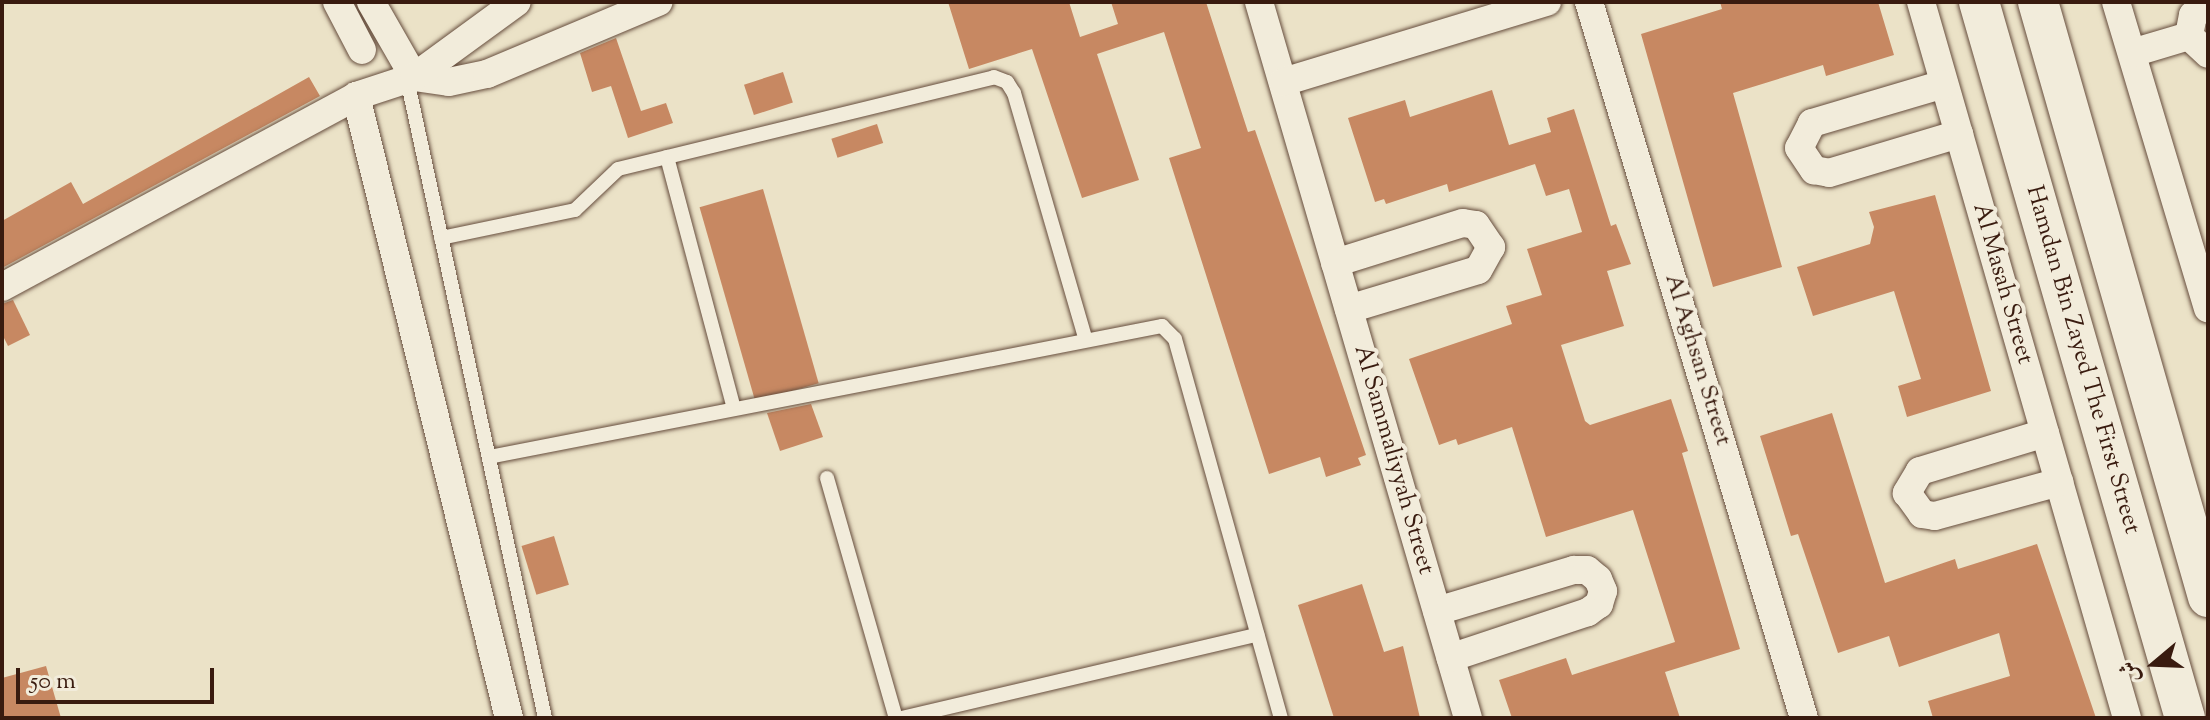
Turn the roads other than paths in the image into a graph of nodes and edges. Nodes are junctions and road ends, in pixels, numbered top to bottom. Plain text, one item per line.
1 (337, 2) edge
2 (371, 2) edge
3 (517, 2) edge
4 (658, 2) edge
5 (1259, 2) edge
6 (1547, 2) edge
7 (1589, 2) edge
8 (1921, 2) edge
9 (1979, 2) edge
10 (2038, 2) edge
11 (2116, 2) edge
12 (2208, 5) edge
13 (2198, 45) edge
14 (362, 50) dead end
15 (2132, 53) junction
16 (410, 78) junction
17 (1283, 82) junction
18 (1944, 84) junction
19 (356, 96) junction
20 (1959, 134) junction
21 (667, 157) junction
22 (441, 238) junction
23 (1335, 263) junction
24 (2, 287) edge
25 (1349, 309) junction
26 (2208, 309) edge
27 (1085, 338) junction
28 (734, 408) junction
29 (2045, 433) junction
30 (489, 457) junction
31 (827, 478) dead end
32 (2059, 482) junction
33 (2208, 597) edge
34 (1437, 611) junction
35 (1257, 635) junction
36 (1450, 658) junction
37 (509, 718) edge
38 (545, 718) edge
39 (896, 718) edge
40 (902, 718) edge
41 (1281, 718) edge
42 (1468, 718) edge
43 (1804, 718) edge
44 (2127, 718) edge
45 (2185, 718) edge

1 - 14 street
2 - 16 street
3 - 16 street
4 - 16 street
5 - 17 street, Al Sammaliyyah Street
6 - 17 street
7 - 43 street, Al Aghsan Street
8 - 18 street, Al Masah Street
9 - 45 main road, Hamdan Bin Zayed The First Street
10 - 33 main road
11 - 15 street
12 - 13 street
13 - 15 street
15 - 26 street
16 - 19 street
16 - 22 lane
17 - 23 street, Al Sammaliyyah Street
18 - 20 street, Al Masah Street
18 - 20 street
19 - 24 street
19 - 37 street
20 - 29 street, Al Masah Street
21 - 22 lane
21 - 27 lane
21 - 28 lane
22 - 30 lane
23 - 25 street, Al Sammaliyyah Street
23 - 25 street
25 - 34 street, Al Sammaliyyah Street
27 - 28 lane
27 - 35 lane
28 - 30 lane
29 - 32 street, Al Masah Street
29 - 32 street
30 - 38 lane
31 - 39 lane
32 - 44 street, Al Masah Street
34 - 36 street, Al Sammaliyyah Street
34 - 36 street
35 - 40 lane
35 - 41 lane
36 - 42 street, Al Sammaliyyah Street

